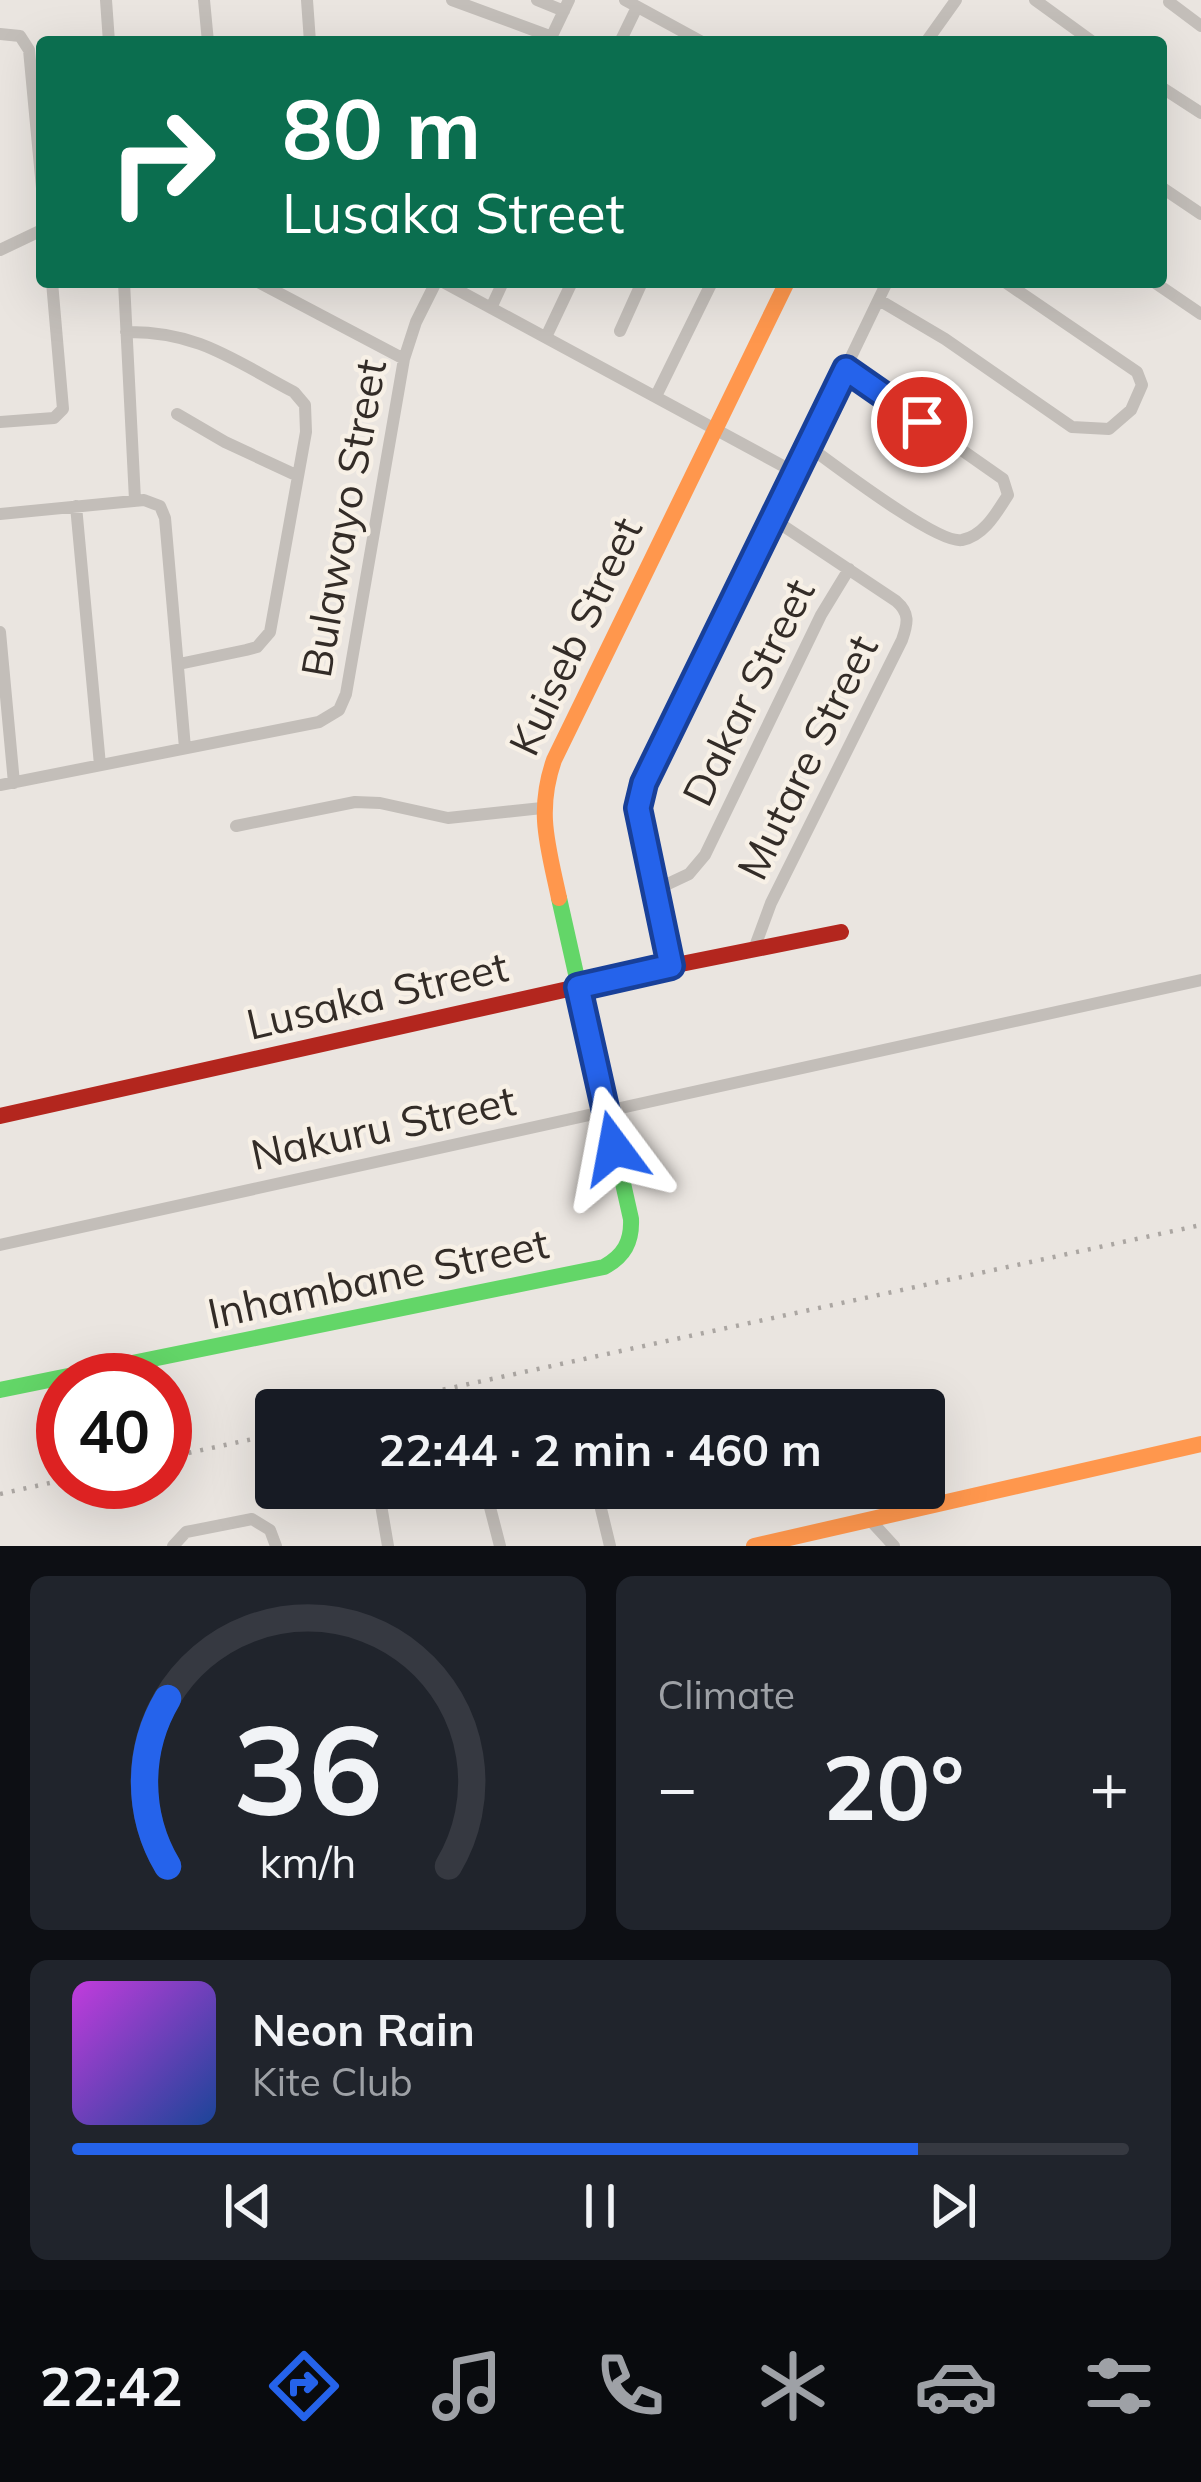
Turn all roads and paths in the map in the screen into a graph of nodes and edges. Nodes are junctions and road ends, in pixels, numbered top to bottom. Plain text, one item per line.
1 (106, 0) edge
2 (204, 0) edge
3 (307, 0) edge
4 (452, 0) edge
5 (537, 0) edge
6 (956, 0) edge
7 (1035, 0) edge
8 (1168, 2) edge
9 (631, 3) edge
10 (566, 6) edge
11 (495, 7) edge
12 (1201, 26) edge
13 (0, 34) edge
14 (109, 36) edge
15 (207, 36) edge
16 (310, 36) edge
17 (545, 36) edge
18 (551, 36) edge
19 (622, 36) edge
20 (688, 36) edge
21 (934, 36) edge
22 (1085, 36) edge
23 (1167, 90) edge
24 (1199, 109) edge
25 (36, 124) edge
26 (1167, 191) edge
27 (1201, 214) edge
28 (36, 233) edge
29 (0, 250) edge
30 (53, 288) edge
31 (124, 288) edge
32 (269, 288) edge
33 (436, 288) edge
34 (451, 288) edge
35 (500, 288) edge
36 (569, 288) edge
37 (639, 288) edge
38 (709, 288) edge
39 (784, 288) edge
40 (884, 288) edge
41 (1014, 288) edge
42 (1163, 288) edge
43 (879, 300) junction
44 (491, 308) junction
45 (1201, 314) edge
46 (620, 331) dead end
47 (126, 332) junction
48 (546, 337) junction
49 (404, 359) junction
50 (846, 369) junction
51 (656, 396) junction
52 (177, 414) dead end
53 (0, 422) edge
54 (714, 427) junction
55 (808, 446) junction
56 (796, 472) junction
57 (298, 476) junction
58 (135, 500) junction
59 (76, 506) junction
60 (0, 514) edge
61 (773, 519) junction
62 (849, 569) junction
63 (0, 632) edge
64 (179, 664) junction
65 (185, 748) junction
66 (100, 765) junction
67 (7, 784) edge
68 (542, 808) junction
69 (236, 826) dead end
70 (655, 890) junction
71 (841, 932) dead end
72 (754, 949) junction
73 (671, 966) junction
74 (1201, 980) edge
75 (578, 987) junction
76 (606, 1112) junction
77 (0, 1116) edge
78 (0, 1244) edge
79 (0, 1390) edge
80 (1201, 1444) edge
81 (382, 1509) edge
82 (490, 1509) edge
83 (600, 1509) edge
84 (870, 1520) junction
85 (173, 1546) edge
86 (276, 1546) edge
87 (388, 1546) edge
88 (500, 1546) edge
89 (610, 1546) edge
90 (754, 1546) edge
91 (894, 1546) edge

1 - 14 street
2 - 15 street
3 - 16 street
4 - 11 street
5 - 10 street
6 - 21 street
7 - 22 street
8 - 12 street
9 - 19 street
9 - 20 street
10 - 18 street
11 - 17 street
13 - 25 street
23 - 24 street
26 - 27 street
28 - 29 street
30 - 53 street
31 - 47 street
32 - 49 street
33 - 49 street, Bulawayo Street
34 - 44 street
35 - 44 street
36 - 48 street
37 - 46 street
38 - 51 street
39 - 54 street, Kuiseb Street
40 - 43 street
41 - 43 street
42 - 45 street
43 - 50 street
44 - 48 street
47 - 57 street
47 - 58 street
48 - 51 street
49 - 65 street, Bulawayo Street
50 - 55 street
50 - 55 street
51 - 54 street
52 - 57 street
54 - 56 street
54 - 68 street, Kuiseb Street
55 - 56 street
56 - 61 street
57 - 64 street
58 - 59 street
58 - 64 street
59 - 60 street
59 - 66 street
61 - 62 street, Mutare Street
61 - 70 street
62 - 70 street, Dakar Street
62 - 72 street, Mutare Street
63 - 67 street
64 - 65 street
65 - 66 street, Bulawayo Street
66 - 67 street, Bulawayo Street
68 - 69 street
68 - 75 street, Kuiseb Street
70 - 73 street
71 - 72 street, Lusaka Street
72 - 73 street, Lusaka Street
73 - 75 street, Lusaka Street
74 - 76 street, Nakuru Street
75 - 76 street, Kuiseb Street
75 - 77 street, Lusaka Street
76 - 78 street, Nakuru Street
76 - 79 street, Inhambane Street
80 - 84 street
81 - 87 street
82 - 88 street
83 - 89 street
84 - 90 street
84 - 91 street
85 - 86 street

